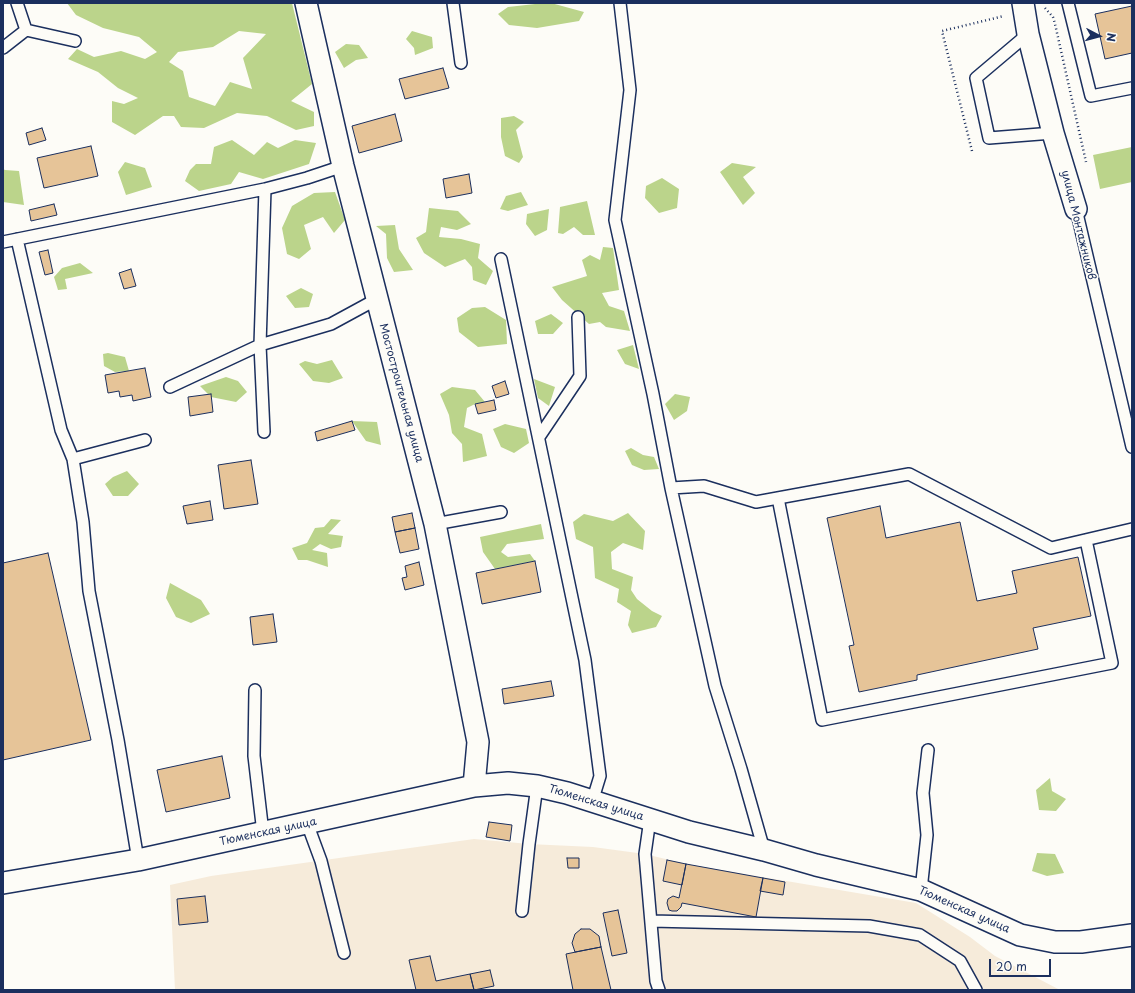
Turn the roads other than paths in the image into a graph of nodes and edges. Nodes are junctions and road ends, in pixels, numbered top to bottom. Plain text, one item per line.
1 (17, 3) edge
2 (306, 3) edge
3 (453, 3) edge
4 (620, 3) edge
5 (1023, 3) edge
6 (1068, 3) edge
7 (26, 30) junction
8 (1028, 34) junction
9 (75, 41) dead end
10 (3, 48) edge
11 (461, 63) dead end
12 (1132, 88) edge
13 (1053, 133) junction
14 (343, 166) junction
15 (265, 189) junction
16 (1076, 209) joint
17 (17, 239) junction
18 (3, 242) edge
19 (501, 259) dead end
20 (377, 299) junction
21 (578, 317) dead end
22 (260, 345) junction
23 (170, 387) dead end
24 (264, 432) dead end
25 (539, 436) junction
26 (145, 440) dead end
27 (1132, 447) edge
28 (74, 459) junction
29 (671, 488) junction
30 (778, 498) junction
31 (501, 512) dead end
32 (435, 524) junction
33 (1132, 529) edge
34 (1086, 540) junction
35 (255, 690) dead end
36 (928, 750) dead end
37 (474, 786) junction
38 (537, 786) junction
39 (592, 802) junction
40 (650, 819) junction
41 (307, 823) junction
42 (263, 833) junction
43 (764, 850) junction
44 (138, 860) junction
45 (3, 883) edge
46 (921, 890) junction
47 (522, 912) dead end
48 (651, 921) junction
49 (1132, 935) edge
50 (344, 953) dead end
51 (659, 990) edge
52 (976, 990) edge

1 - 7 lane
2 - 14 street, Мостостроительная улица
3 - 11 lane
4 - 29 lane
5 - 8 street, улица Монтажников
6 - 12 lane
7 - 9 lane
7 - 10 lane
8 - 13 street, улица Монтажников
8 - 13 lane
13 - 16 street, улица Монтажников
14 - 15 lane
14 - 20 street, Мостостроительная улица
15 - 17 lane
15 - 22 lane
16 - 27 lane, улица Монтажников
17 - 18 lane
17 - 28 lane
19 - 25 lane
20 - 22 lane
20 - 32 street, Мостостроительная улица
21 - 25 lane
22 - 23 lane
22 - 24 lane
25 - 39 lane
26 - 28 lane
28 - 44 lane
29 - 30 lane
29 - 43 lane
30 - 34 lane
30 - 34 lane
31 - 32 lane
32 - 37 street, Мостостроительная улица
33 - 34 lane
35 - 42 lane
36 - 46 lane
37 - 38 street, Тюменская улица
37 - 41 street, Тюменская улица
38 - 39 street, Тюменская улица
38 - 47 lane
39 - 40 street, Тюменская улица
40 - 43 street, Тюменская улица
40 - 48 lane
41 - 42 street, Тюменская улица
41 - 50 lane
42 - 44 street, Тюменская улица
43 - 46 street, Тюменская улица
44 - 45 street, Тюменская улица
46 - 49 street, Тюменская улица
48 - 51 lane
48 - 52 lane

